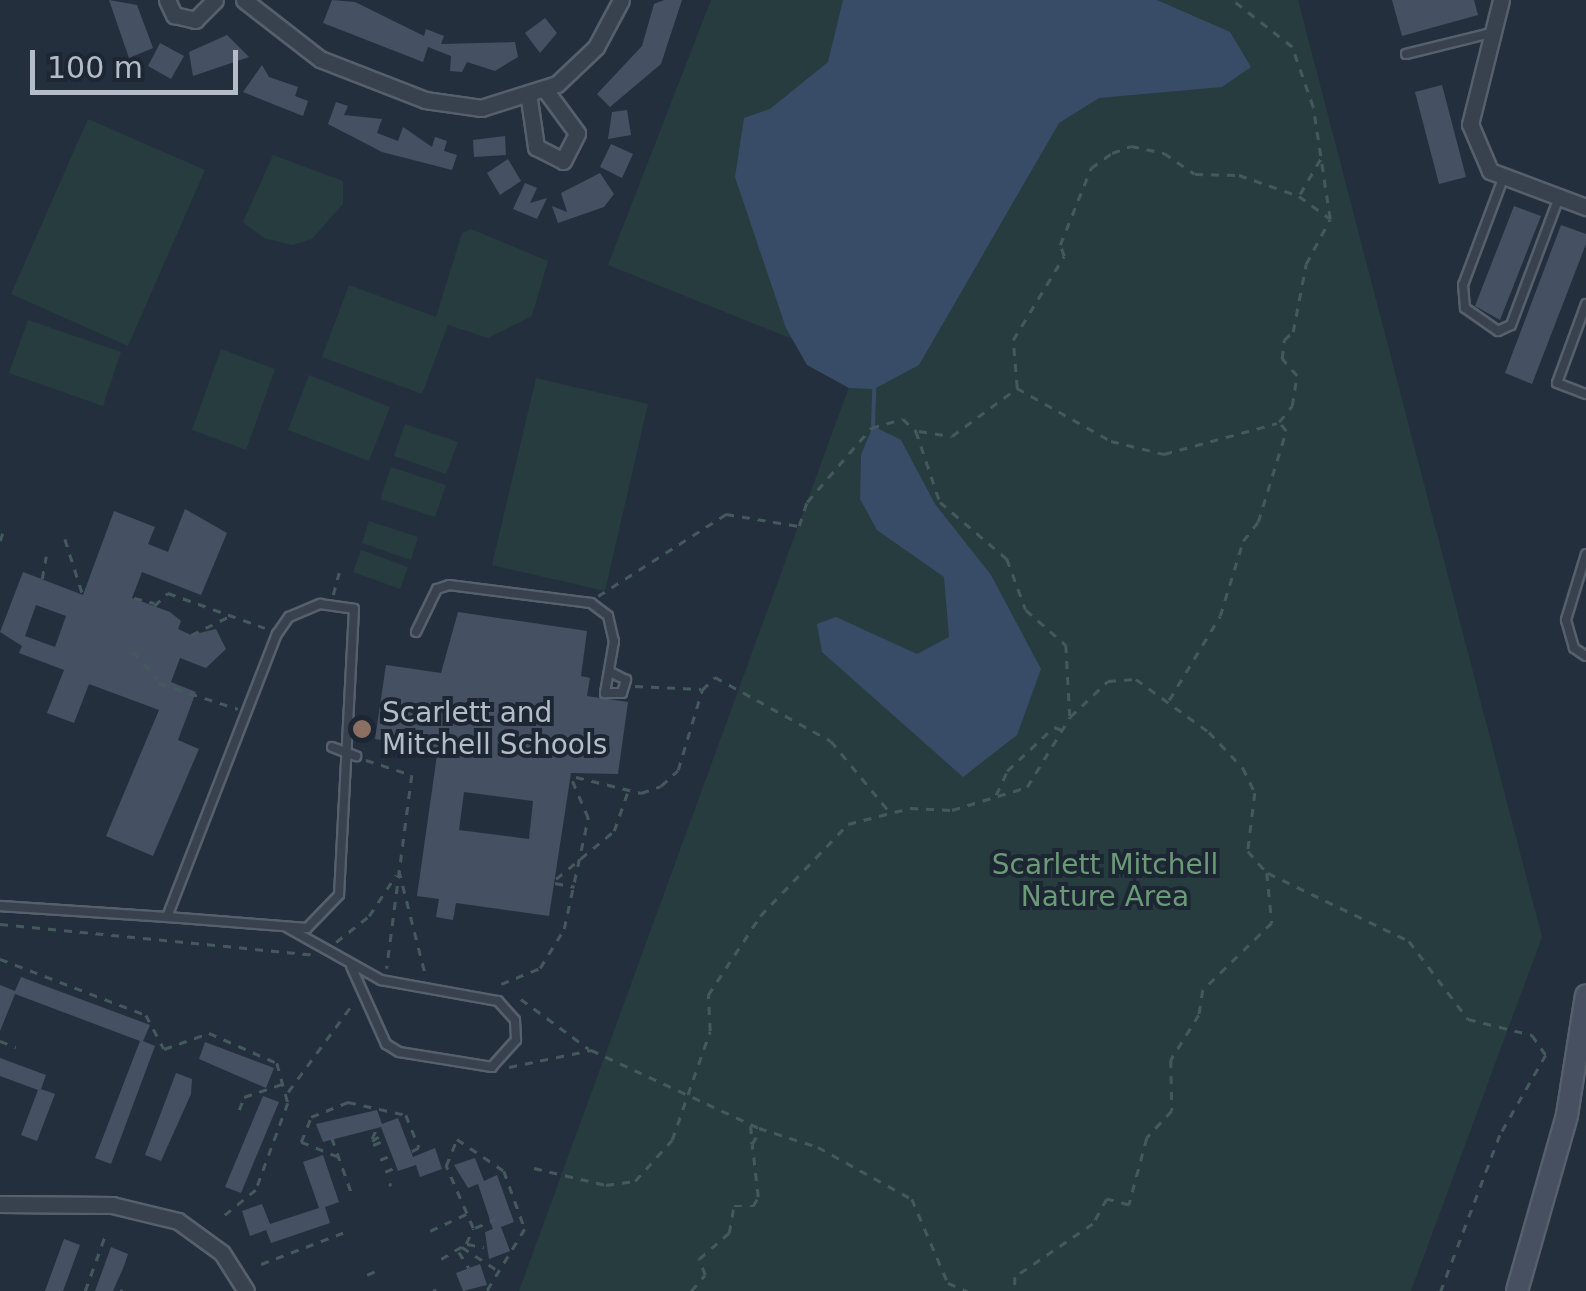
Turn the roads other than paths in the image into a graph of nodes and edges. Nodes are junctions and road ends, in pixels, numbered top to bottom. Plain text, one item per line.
1 (167, 0) edge
2 (215, 0) edge
3 (244, 0) edge
4 (621, 0) edge
5 (1501, 0) edge
6 (1491, 33) junction
7 (1406, 54) dead end
8 (546, 92) junction
9 (529, 99) junction
10 (1504, 176) junction
11 (1559, 197) junction
12 (1586, 207) edge
13 (1586, 304) edge
14 (1586, 394) edge
15 (1586, 554) edge
16 (416, 632) dead end
17 (1586, 656) edge
18 (610, 672) junction
19 (332, 747) dead end
20 (345, 752) junction
21 (356, 756) road end
22 (0, 906) edge
23 (167, 917) junction
24 (284, 926) junction
25 (351, 966) junction
26 (1586, 995) edge
27 (0, 1204) edge
28 (246, 1291) edge
29 (1517, 1291) edge

1 - 2 street
3 - 9 street
4 - 8 street
5 - 6 street
6 - 7 lane
6 - 10 street
8 - 9 street
8 - 9 street
10 - 11 street
10 - 11 lane
11 - 12 street
13 - 14 lane
15 - 17 lane
16 - 18 lane
18 - 18 lane
19 - 20 lane
20 - 21 lane
20 - 23 lane
20 - 24 lane
22 - 23 lane
23 - 24 lane
24 - 25 lane
25 - 25 lane
26 - 29 main road
27 - 28 street

